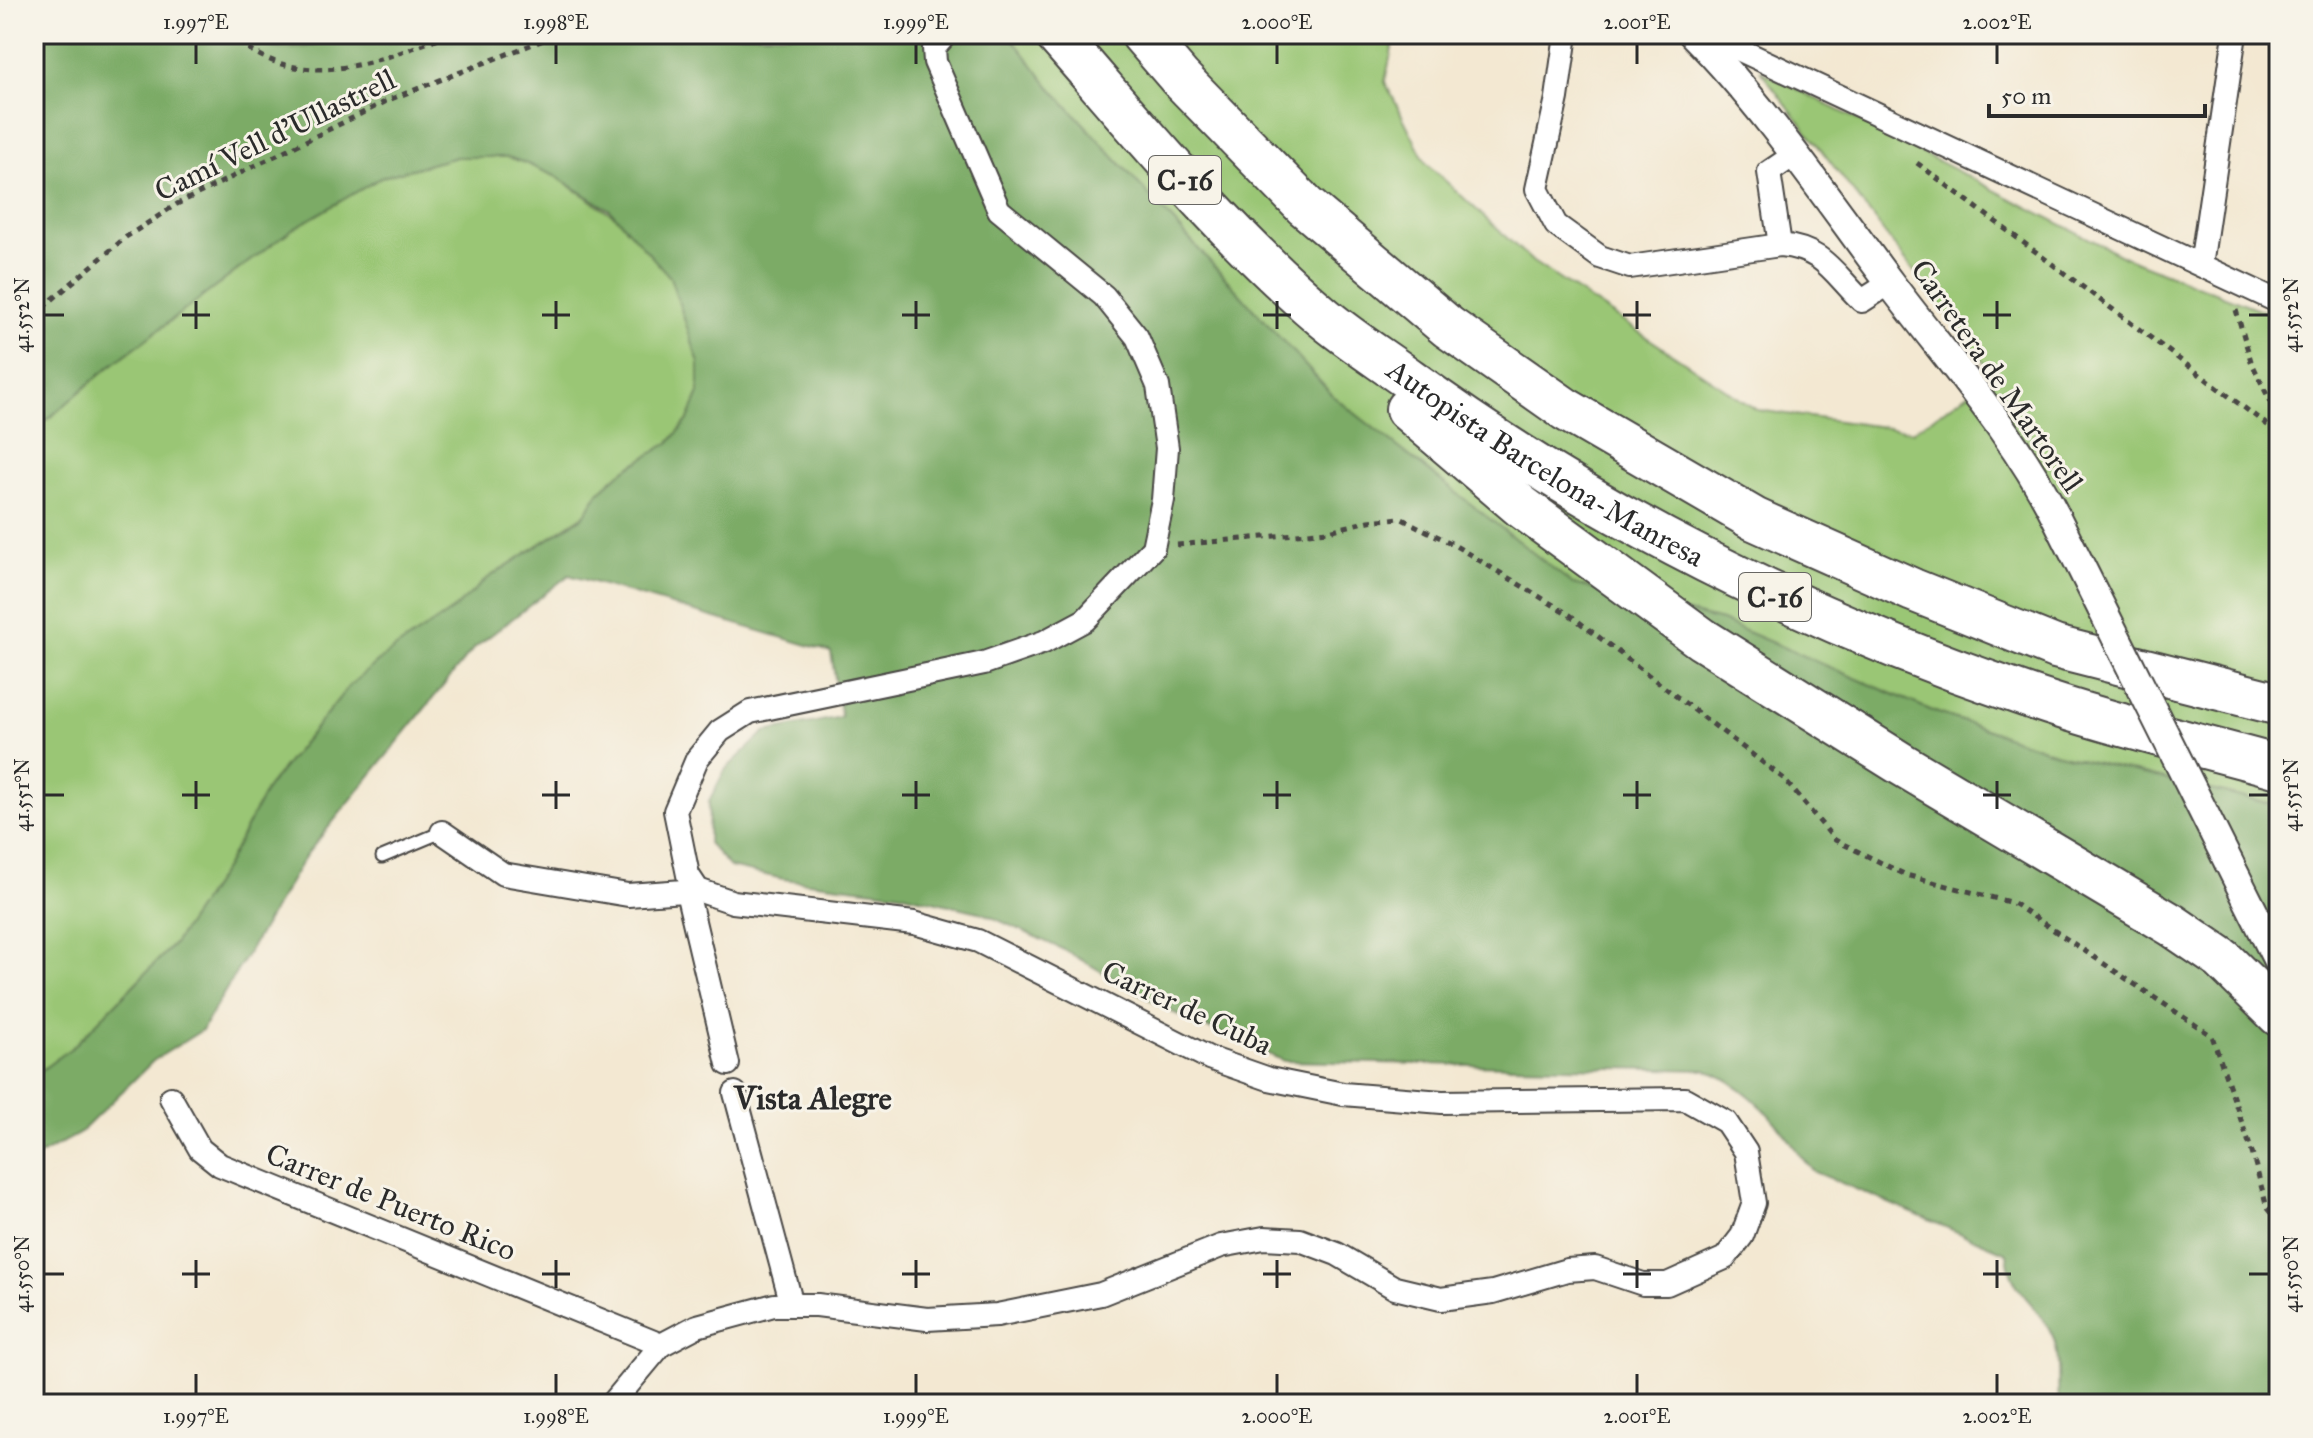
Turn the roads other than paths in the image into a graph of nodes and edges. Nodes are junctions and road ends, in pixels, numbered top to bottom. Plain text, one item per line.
1 (946, 34) edge
2 (1056, 34) edge
3 (1142, 34) edge
4 (1566, 34) edge
5 (1693, 34) edge
6 (1706, 34) edge
7 (2235, 34) edge
8 (1794, 155) junction
9 (1780, 245) junction
10 (2201, 265) junction
11 (1890, 283) junction
12 (2279, 302) edge
13 (1323, 316) junction
14 (2279, 704) edge
15 (2279, 767) edge
16 (442, 832) joint
17 (382, 857) dead end
18 (693, 891) junction
19 (2279, 963) edge
20 (2279, 1015) edge
21 (728, 1064) dead end
22 (735, 1093) dead end
23 (171, 1098) dead end
24 (792, 1305) junction
25 (661, 1345) junction
26 (612, 1404) edge

1 - 18 street
2 - 13 highway, Autopista Barcelona-Manresa / C-16
3 - 14 highway, Autopista Barcelona-Manresa / C-16
4 - 9 street
5 - 8 street, Carretera de Martorell
6 - 10 street
7 - 10 street
8 - 9 street
8 - 11 street, Carretera de Martorell
9 - 11 street
10 - 12 street
11 - 19 street, Carretera de Martorell, bridge
13 - 15 highway, Autopista Barcelona-Manresa / C-16
13 - 20 highway
16 - 17 lane
16 - 18 street
18 - 21 street
18 - 24 street, Carrer de Cuba
22 - 24 street
23 - 25 street, Carrer de Puerto Rico
24 - 25 street, Carrer de Cuba
25 - 26 street, Carrer de Cuba

